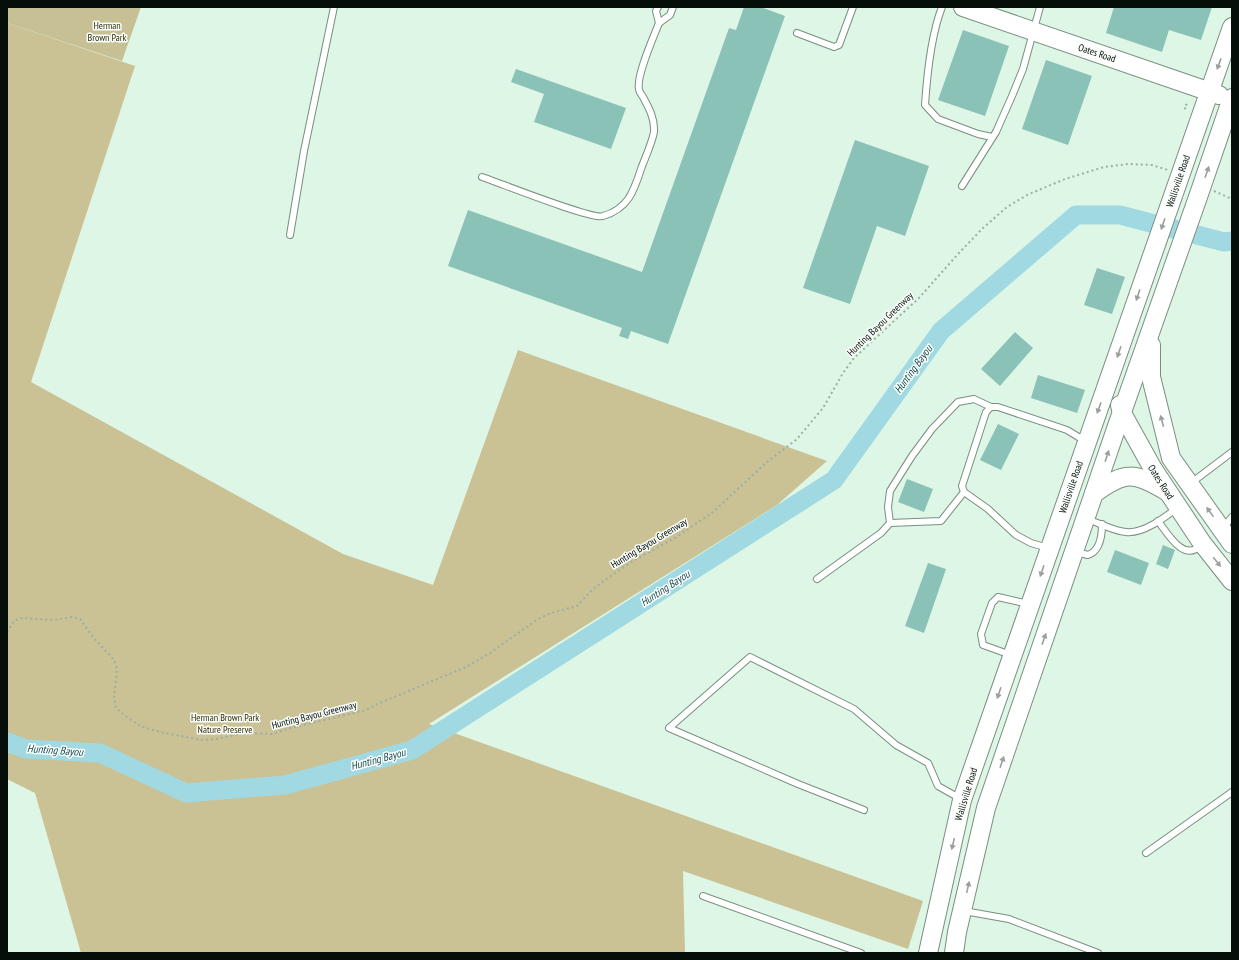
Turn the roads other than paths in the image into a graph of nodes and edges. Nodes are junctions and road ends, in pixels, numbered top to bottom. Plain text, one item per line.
1 (334, 7) edge
2 (658, 7) edge
3 (673, 7) edge
4 (853, 7) edge
5 (942, 7) edge
6 (963, 7) edge
7 (1040, 7) edge
8 (659, 23) junction
9 (1232, 27) edge
10 (1033, 32) junction
11 (797, 33) dead end
12 (1209, 92) junction
13 (1232, 99) edge
14 (992, 138) junction
15 (482, 177) dead end
16 (962, 186) dead end
17 (290, 235) dead end
18 (1151, 331) junction
19 (1112, 372) junction
20 (992, 406) junction
21 (1123, 423) junction
22 (1086, 442) junction
23 (1232, 452) edge
24 (1172, 458) junction
25 (1190, 484) junction
26 (1167, 491) junction
27 (964, 492) junction
28 (1095, 493) junction
29 (1178, 507) junction
30 (1094, 521) junction
31 (1158, 521) junction
32 (890, 523) junction
33 (1227, 523) edge
34 (1202, 544) junction
35 (1232, 544) edge
36 (1050, 548) junction
37 (816, 579) dead end
38 (1232, 581) edge
39 (1032, 600) junction
40 (1056, 602) junction
41 (1012, 656) junction
42 (1232, 792) edge
43 (962, 800) junction
44 (986, 808) junction
45 (864, 810) dead end
46 (1146, 854) dead end
47 (703, 896) dead end
48 (938, 908) junction
49 (962, 911) junction
50 (862, 953) edge
51 (928, 953) edge
52 (954, 953) edge
53 (1098, 953) edge

1 - 17 lane
2 - 8 lane
3 - 8 lane
4 - 11 lane
5 - 14 lane
6 - 10 main road, Oates Road
7 - 10 lane
8 - 15 lane
9 -> 12 main road, Wallisville Road
10 - 12 main road, Oates Road
10 - 14 lane
12 - 13 main road, Oates Road
12 -> 19 main road, Wallisville Road
18 -> 13 main road
14 - 16 lane
18 - 21 main road
24 -> 18 main road
19 - 21 main road, Oates Road
19 -> 22 main road, Wallisville Road
20 - 22 lane
20 - 27 lane
20 - 32 lane
21 - 22 main road
21 - 24 main road
21 - 26 main road, Oates Road
28 -> 21 main road
22 - 36 main road, Wallisville Road
23 - 25 lane
24 - 25 main road
33 -> 25 main road
26 - 28 main road
26 - 29 main road, Oates Road
27 - 32 lane
27 - 36 lane
28 - 30 main road
29 - 31 lane
29 - 34 main road, Oates Road
30 - 31 lane
30 - 40 main road
31 - 34 lane
32 - 37 lane
33 - 34 main road
33 - 35 main road
34 -> 38 main road, Oates Road
36 -> 39 main road, Wallisville Road
39 - 40 main road
39 - 41 main road, Wallisville Road
39 - 41 lane
44 -> 40 main road
41 -> 43 main road, Wallisville Road
42 - 46 lane
43 - 44 main road
43 - 45 lane
43 -> 48 main road, Wallisville Road
49 -> 44 main road
47 - 50 lane
48 - 49 main road
48 - 51 main road, Wallisville Road
49 - 52 main road
49 - 53 lane

